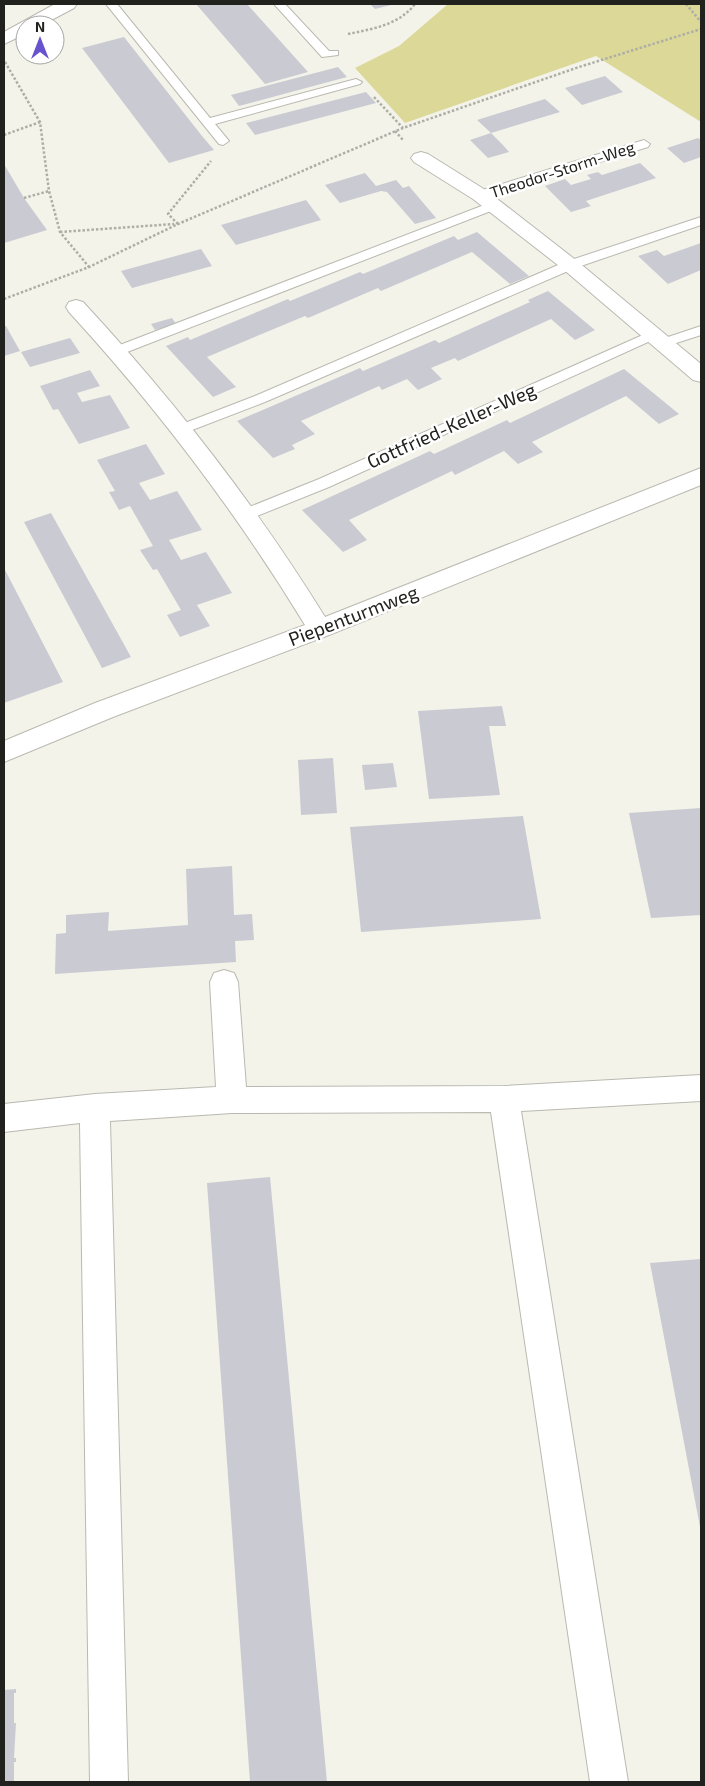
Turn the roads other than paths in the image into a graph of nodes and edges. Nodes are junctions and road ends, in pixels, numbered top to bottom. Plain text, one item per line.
1 (68, 4) edge
2 (111, 4) edge
3 (279, 4) edge
4 (48, 15) edge
5 (15, 33) edge
6 (4, 39) edge
7 (334, 53) dead end
8 (356, 82) dead end
9 (207, 122) junction
10 (223, 141) road end
11 (644, 144) dead end
12 (421, 158) dead end
13 (486, 201) junction
14 (701, 221) edge
15 (570, 265) junction
16 (76, 307) dead end
17 (701, 330) edge
18 (659, 339) junction
19 (117, 351) junction
20 (701, 375) edge
21 (182, 429) junction
22 (701, 476) edge
23 (247, 514) junction
24 (320, 629) junction
25 (4, 752) edge
26 (224, 982) dead end
27 (701, 1088) edge
28 (504, 1098) junction
29 (232, 1100) junction
30 (94, 1108) junction
31 (4, 1118) edge
32 (109, 1782) edge
33 (609, 1782) edge

1 - 4 street
2 - 9 lane
3 - 7 lane
5 - 6 street
8 - 9 lane
9 - 10 lane
11 - 13 lane, Theodor-Storm-Weg
12 - 13 street, Theodor-Storm-Weg
13 - 15 street, Theodor-Storm-Weg
13 - 19 lane
14 - 15 lane
15 - 18 street, Theodor-Storm-Weg
15 - 21 lane
16 - 19 street
17 - 18 lane
18 - 20 street, Theodor-Storm-Weg
18 - 23 lane, Gottfried-Keller-Weg
19 - 21 street
21 - 23 street
22 - 24 street, Piepenturmweg
23 - 24 street
24 - 25 street, Piepenturmweg
26 - 29 street
27 - 28 street
28 - 29 street
28 - 33 street
29 - 30 street
30 - 31 street
30 - 32 street

